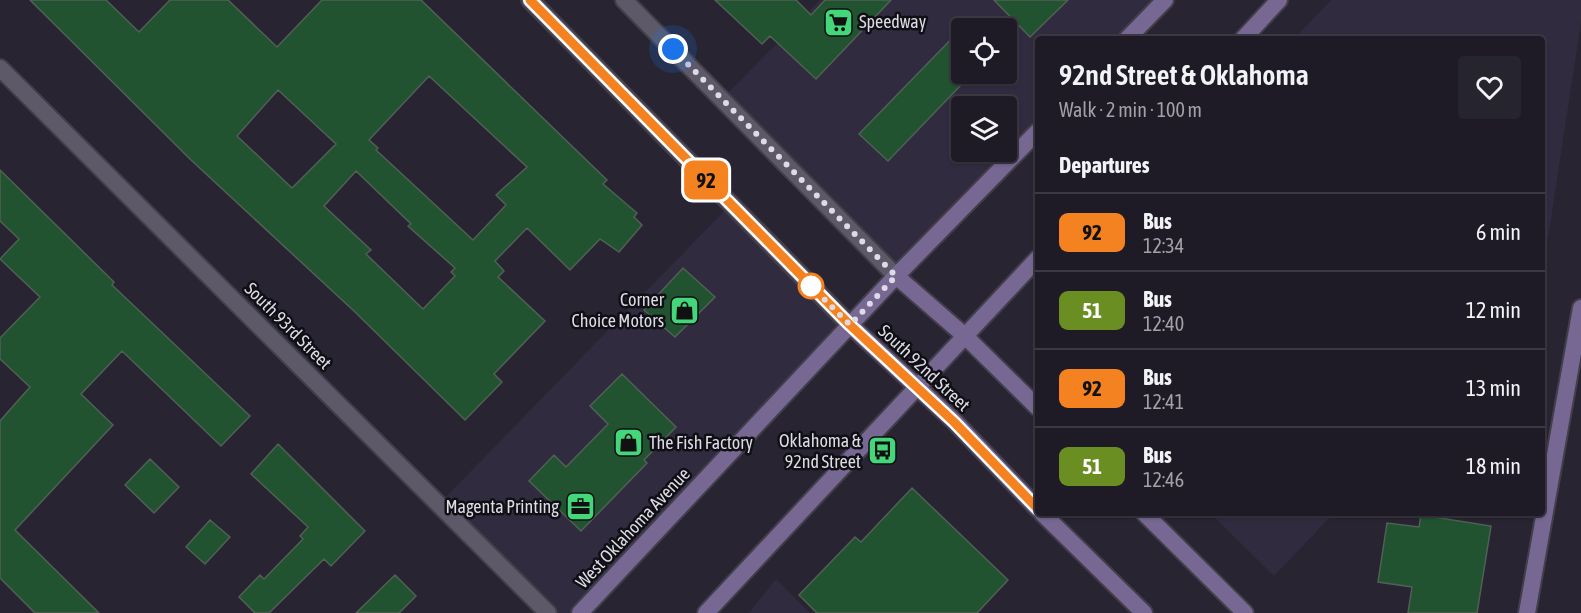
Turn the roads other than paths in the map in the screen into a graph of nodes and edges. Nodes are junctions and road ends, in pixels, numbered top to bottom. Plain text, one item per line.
1 (530, 0) edge
2 (624, 0) edge
3 (1165, 0) edge
4 (1279, 0) edge
5 (1130, 36) edge
6 (1246, 36) edge
7 (0, 68) edge
8 (1035, 134) edge
9 (1035, 261) edge
10 (896, 276) junction
11 (1581, 308) edge
12 (850, 325) junction
13 (965, 336) junction
14 (916, 389) junction
15 (1035, 405) edge
16 (1035, 506) edge
17 (1545, 511) edge
18 (1045, 516) edge
19 (1147, 516) edge
20 (1544, 516) edge
21 (548, 613) edge
22 (580, 613) edge
23 (706, 613) edge
24 (1144, 613) edge
25 (1245, 613) edge
26 (1527, 613) edge

1 - 12 street, South 92nd Street
2 - 10 street
3 - 5 main road
4 - 6 main road
7 - 21 street, South 93rd Street
8 - 10 main road, West Oklahoma Avenue
9 - 13 main road
10 - 12 main road, West Oklahoma Avenue
10 - 13 main road
11 - 17 main road
12 - 14 main road, South 92nd Street
12 - 22 main road, West Oklahoma Avenue
13 - 14 main road
13 - 15 main road
14 - 16 main road, South 92nd Street
14 - 23 main road
18 - 24 main road
19 - 25 main road
20 - 26 main road

